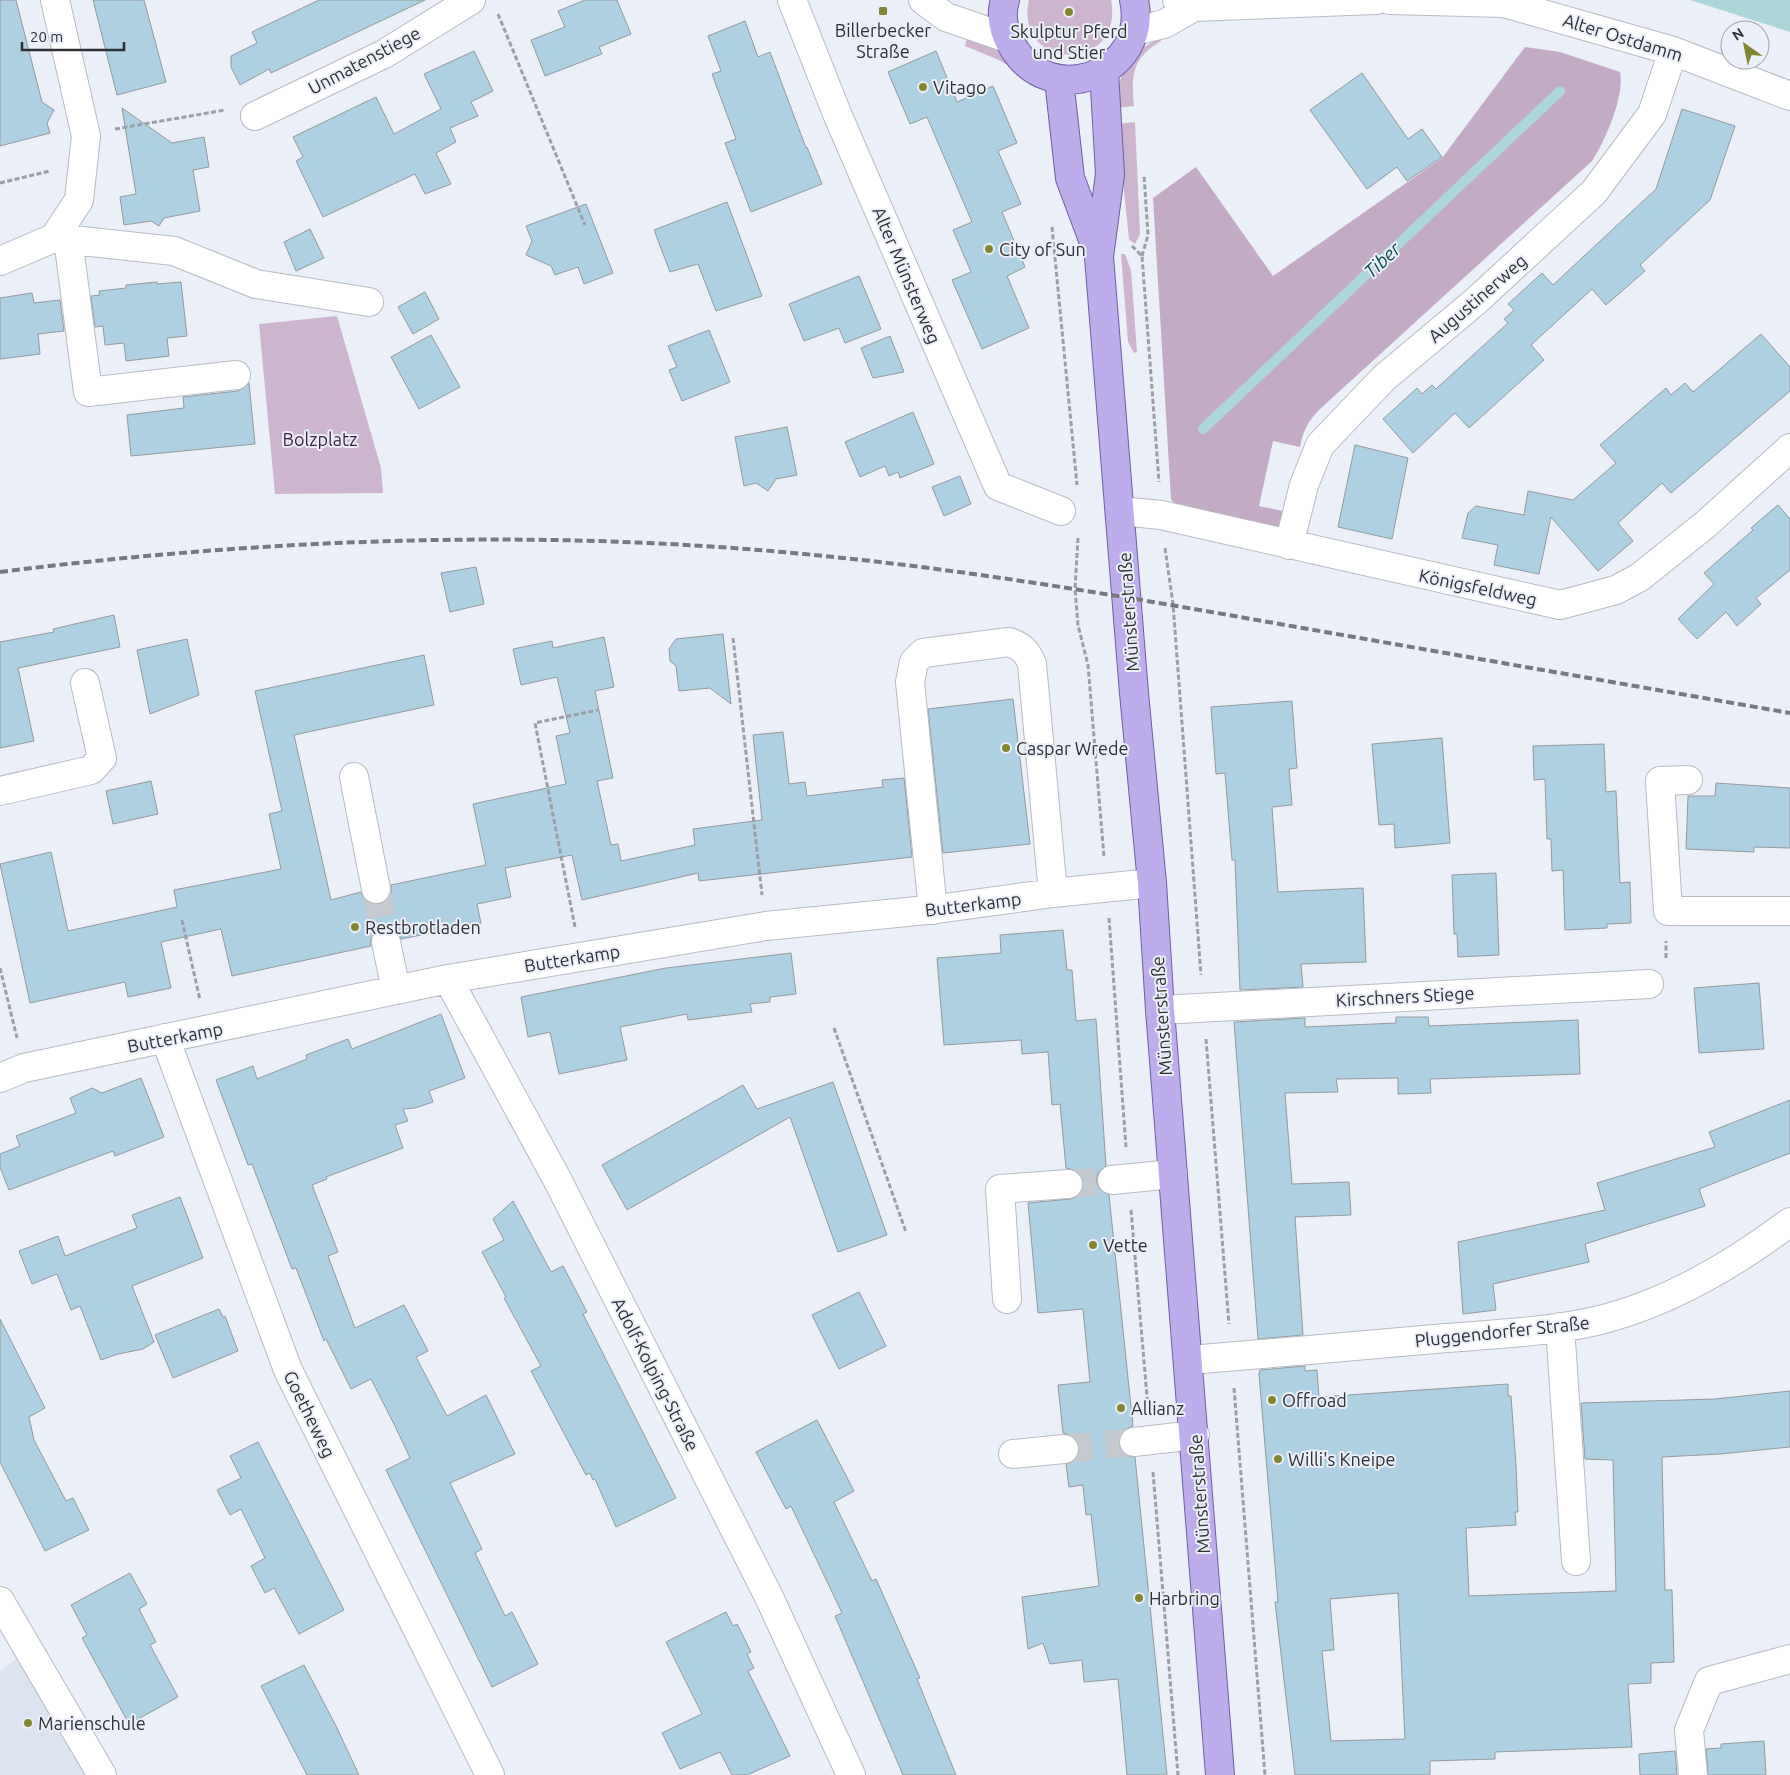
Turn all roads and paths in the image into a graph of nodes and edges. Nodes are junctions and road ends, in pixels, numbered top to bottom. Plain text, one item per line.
1 (55, 0) edge
2 (471, 0) edge
3 (792, 0) edge
4 (923, 0) edge
5 (1005, 0) edge
6 (1134, 0) edge
7 (1376, 0) edge
8 (1390, 0) edge
9 (1505, 1) edge
10 (1188, 2) edge
11 (496, 9) dead end
12 (1135, 31) junction
13 (1007, 38) junction
14 (1673, 51) junction
15 (1104, 71) junction
16 (1059, 80) junction
17 (1790, 96) edge
18 (255, 116) joint
19 (86, 136) junction
20 (82, 162) junction
21 (1144, 169) dead end
22 (0, 183) edge
23 (1052, 221) dead end
24 (585, 224) dead end
25 (61, 239) junction
26 (1142, 256) dead end
27 (1099, 257) junction
28 (0, 261) edge
29 (368, 302) dead end
30 (236, 375) dead end
31 (1790, 448) edge
32 (1077, 489) dead end
33 (1120, 511) junction
34 (1070, 520) joint
35 (1289, 546) junction
36 (733, 638) dead end
37 (85, 683) dead end
38 (598, 710) dead end
39 (354, 777) dead end
40 (1688, 780) dead end
41 (0, 791) edge
42 (1152, 883) junction
43 (1107, 888) junction
44 (376, 889) tunnel mouth
45 (1053, 893) junction
46 (933, 910) junction
47 (1668, 911) junction
48 (1790, 911) edge
49 (182, 920) dead end
50 (766, 926) junction
51 (386, 942) tunnel mouth
52 (581, 957) junction
53 (0, 968) edge
54 (448, 979) junction
55 (1649, 984) joint
56 (396, 990) junction
57 (1160, 1010) junction
58 (834, 1028) dead end
59 (206, 1031) junction
60 (165, 1038) junction
61 (12, 1073) edge
62 (1173, 1174) junction
63 (1120, 1179) junction
64 (1068, 1184) tunnel mouth
65 (1790, 1222) edge
66 (906, 1232) dead end
67 (1007, 1299) dead end
68 (1560, 1327) junction
69 (1189, 1360) junction
70 (1195, 1435) junction
71 (1142, 1441) junction
72 (1064, 1450) tunnel mouth
73 (1013, 1454) dead end
74 (1576, 1561) dead end
75 (2, 1610) edge
76 (1790, 1660) edge
77 (102, 1775) edge
78 (490, 1775) edge
79 (851, 1775) edge
80 (1178, 1775) edge
81 (1220, 1775) edge
82 (1693, 1775) edge

1 - 19 street
2 - 18 street, Unmatenstiege
3 - 34 street, Alter Münsterweg
4 - 13 street
5 - 13 main road
6 - 12 main road
7 - 10 street
8 - 9 street, Alter Ostdamm
9 - 14 street, Alter Ostdamm
10 - 12 street
11 - 24 path
12 - 15 main road
13 - 16 main road
14 - 17 street, Alter Ostdamm
14 - 35 street, Augustinerweg
15 - 16 main road
15 - 27 main road, Münsterstraße
16 - 27 main road, Münsterstraße
18 - 19 path
19 - 20 street
20 - 22 path
20 - 25 street
21 - 26 path
23 - 32 path
25 - 28 street
25 - 29 street
25 - 30 street
27 - 33 main road, Münsterstraße
31 - 35 street, Königsfeldweg
33 - 35 street, Königsfeldweg
33 - 42 main road, Münsterstraße
34 - 43 path
36 - 50 path
37 - 41 street
38 - 52 path
39 - 44 street
40 - 47 street
42 - 43 street, Butterkamp
42 - 57 main road, Münsterstraße
43 - 45 street, Butterkamp
43 - 63 path
45 - 46 street, Butterkamp
45 - 46 street
46 - 50 street, Butterkamp
47 - 48 street
47 - 55 path
49 - 59 path
50 - 52 street, Butterkamp
51 - 56 street
52 - 54 street, Butterkamp
53 - 61 path
54 - 56 street, Butterkamp
54 - 79 street, Adolf-Kolping-Straße
55 - 57 street, Kirschners Stiege
56 - 59 street, Butterkamp
57 - 62 main road, Münsterstraße
58 - 66 path
59 - 60 street, Butterkamp
60 - 61 street, Butterkamp
60 - 78 street, Goetheweg
62 - 63 street
62 - 69 main road, Münsterstraße
63 - 71 path
64 - 67 street
65 - 68 street, Pluggendorfer Straße
68 - 69 street, Pluggendorfer Straße
68 - 74 street
69 - 70 main road, Münsterstraße
70 - 71 street
70 - 81 main road, Münsterstraße
71 - 80 path
72 - 73 street
75 - 77 street
76 - 82 street

